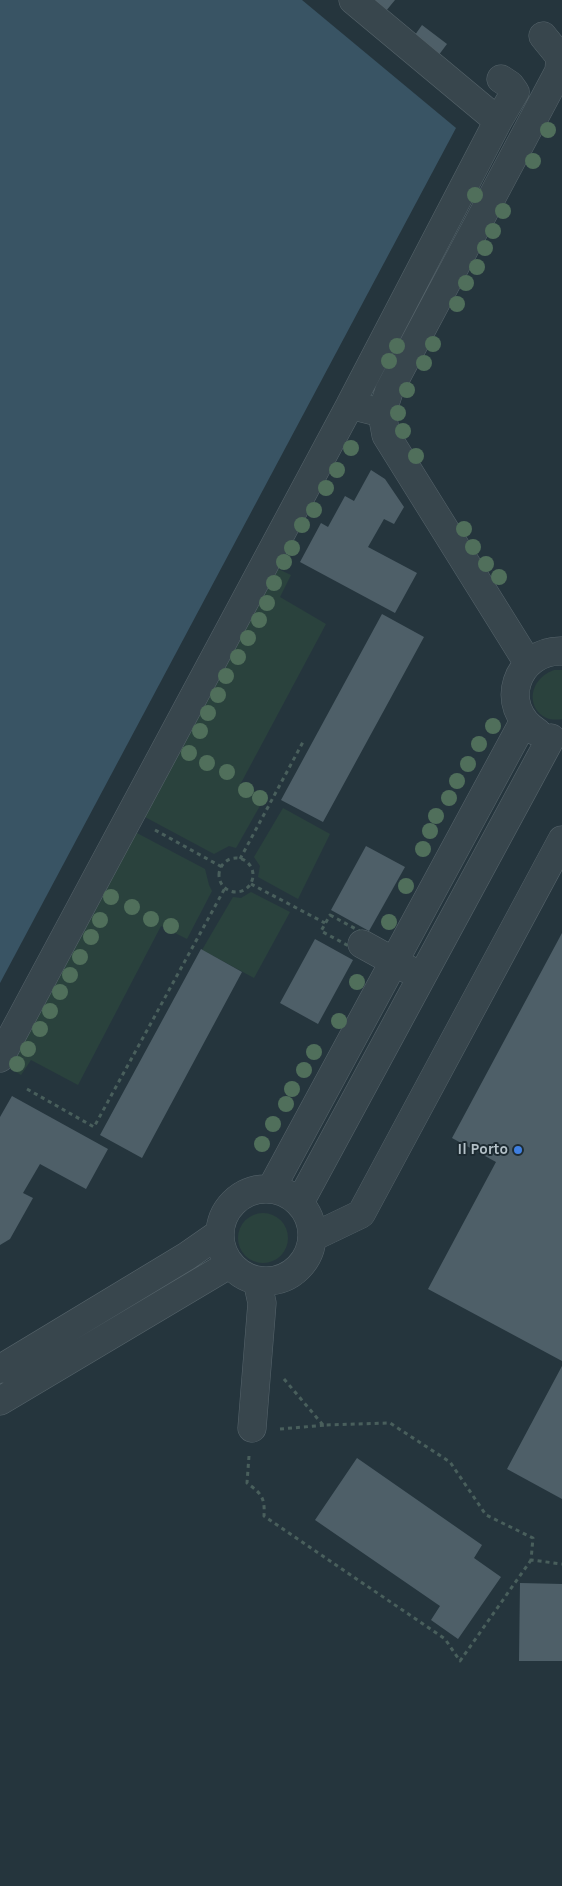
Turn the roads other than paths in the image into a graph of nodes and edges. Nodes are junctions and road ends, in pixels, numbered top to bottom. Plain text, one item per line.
1 (353, 0) edge
2 (543, 36) dead end
3 (501, 79) dead end
4 (498, 121) junction
5 (350, 405) junction
6 (382, 413) junction
7 (562, 651) edge
8 (528, 663) junction
9 (524, 721) junction
10 (557, 738) edge
11 (562, 840) edge
12 (362, 944) dead end
13 (394, 962) junction
14 (423, 977) junction
15 (0, 1058) edge
16 (271, 1189) junction
17 (300, 1202) junction
18 (220, 1233) junction
19 (312, 1237) junction
20 (230, 1264) junction
21 (257, 1280) junction
22 (0, 1369) edge
23 (0, 1401) edge
24 (252, 1428) road end

1 - 4 lane
2 - 6 lane
3 - 4 lane
4 - 5 lane
5 - 6 lane
5 - 15 lane
6 - 8 lane
7 - 8 lane
8 - 9 lane
9 - 10 lane
9 - 13 lane
10 - 14 lane
11 - 19 lane
12 - 13 lane
13 - 14 lane
13 - 16 lane
14 - 17 lane
16 - 17 lane
16 - 18 lane
17 - 19 lane
18 - 20 lane
18 - 22 lane
19 - 21 lane
20 - 21 lane
20 - 23 lane
21 - 24 lane

